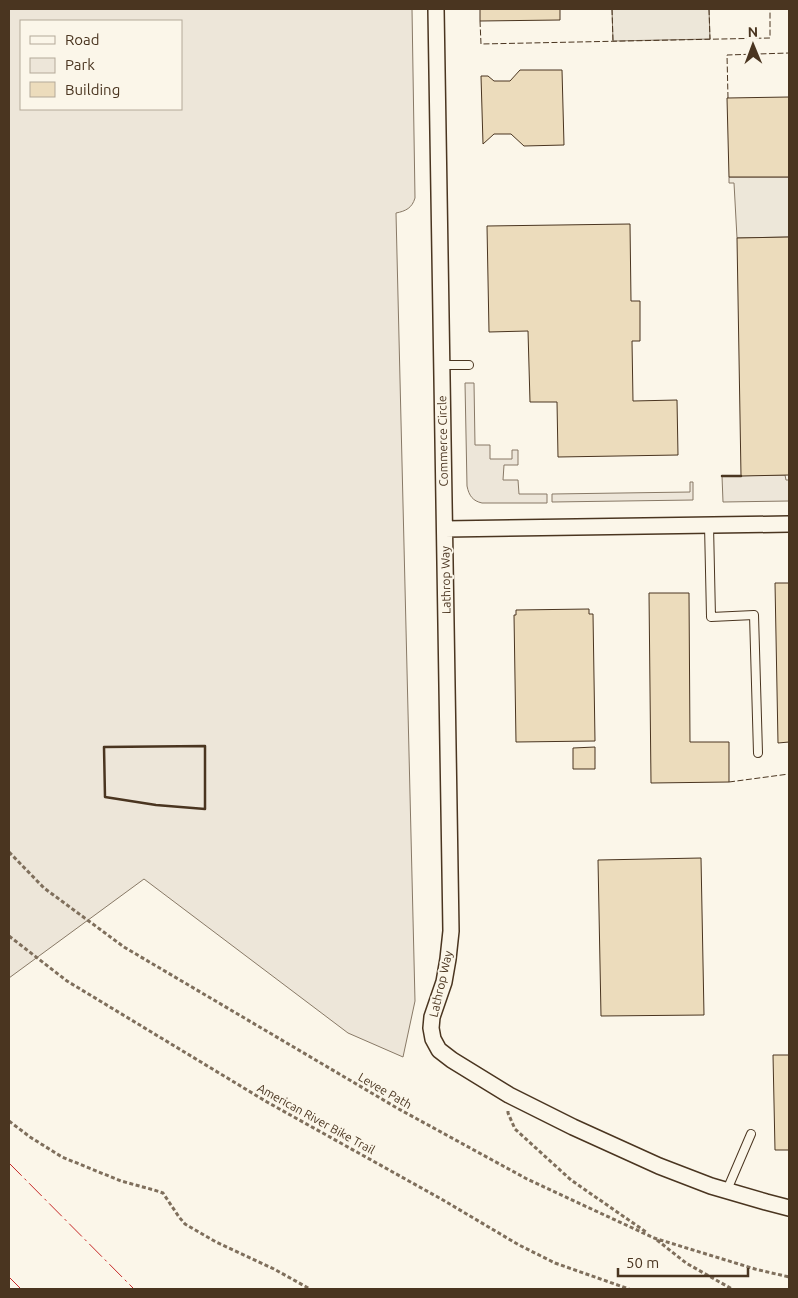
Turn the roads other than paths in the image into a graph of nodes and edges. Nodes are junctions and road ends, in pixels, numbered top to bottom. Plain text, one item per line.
1 (436, 9) edge
2 (442, 365) junction
3 (469, 365) dead end
4 (789, 524) edge
5 (709, 525) junction
6 (445, 529) junction
7 (758, 753) dead end
8 (751, 1134) dead end
9 (727, 1190) junction
10 (789, 1208) edge

1 - 2 street, Commerce Circle
2 - 3 lane
2 - 6 street, Commerce Circle
4 - 5 street
5 - 6 street
5 - 7 lane
6 - 9 street, Lathrop Way
8 - 9 lane
9 - 10 street, Lathrop Way

